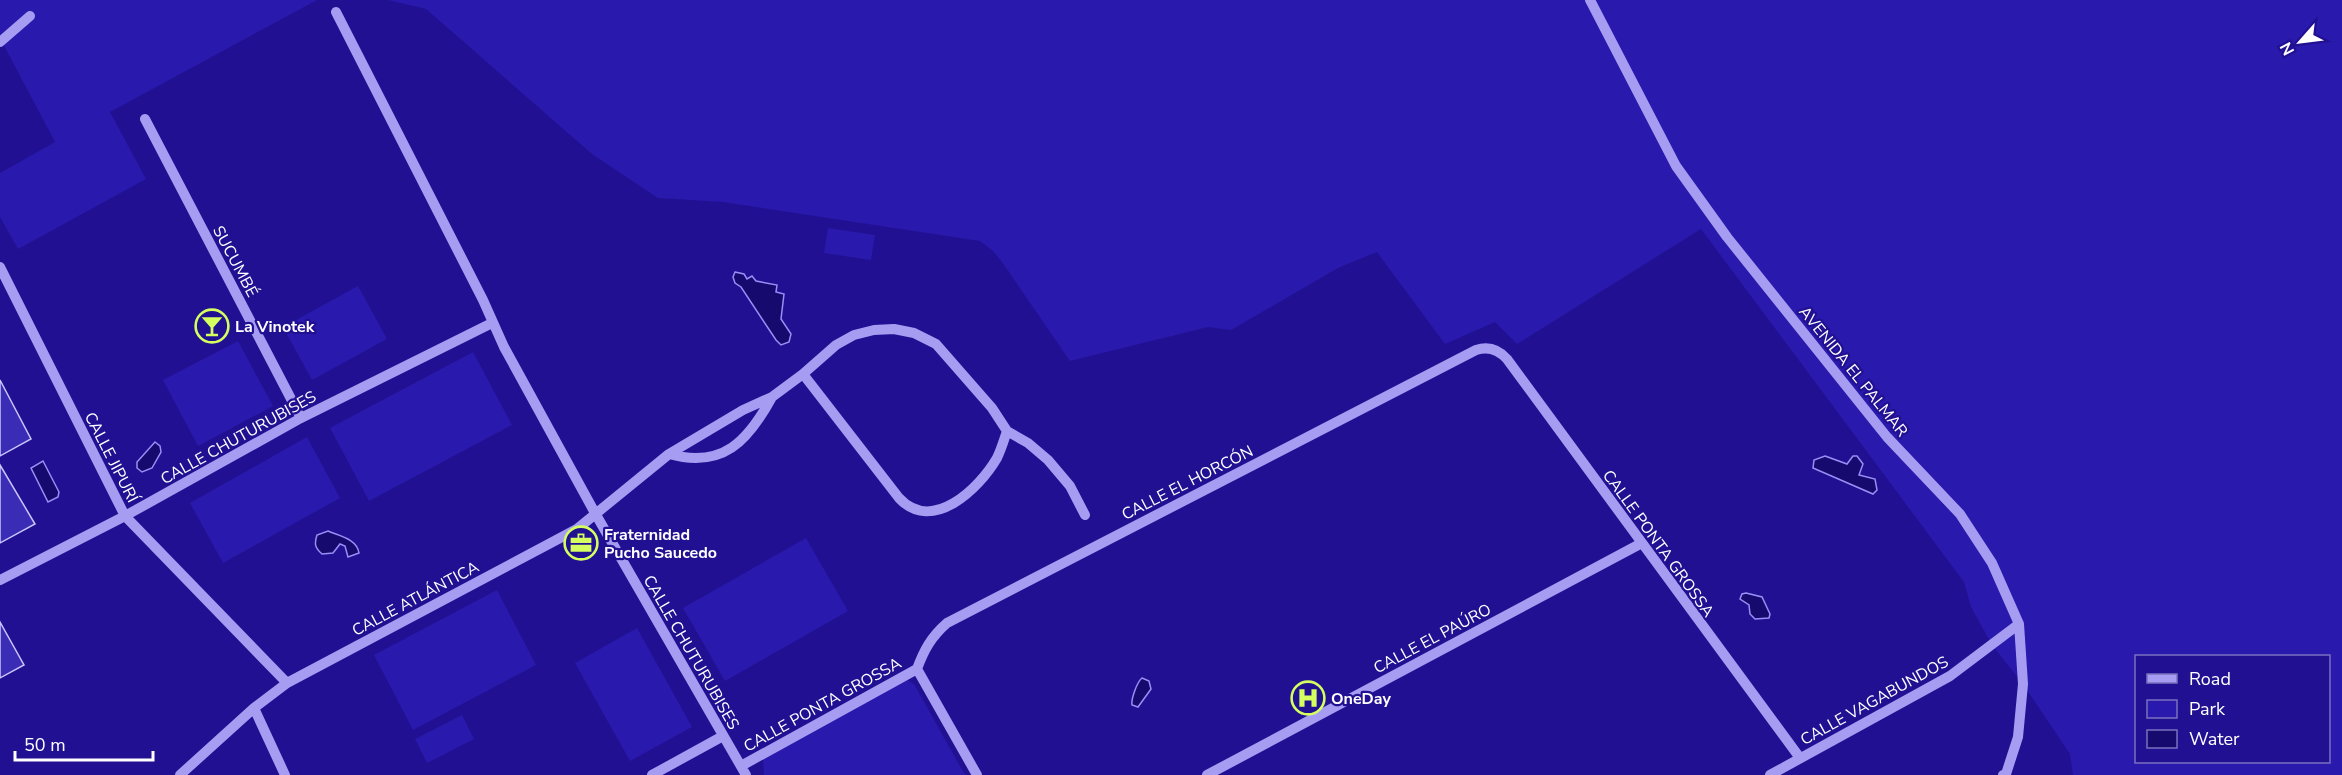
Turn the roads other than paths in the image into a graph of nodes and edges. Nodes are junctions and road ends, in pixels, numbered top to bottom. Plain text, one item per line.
1 (1590, 0) edge
2 (336, 12) dead end
3 (30, 16) dead end
4 (0, 42) edge
5 (145, 119) dead end
6 (0, 267) edge
7 (492, 323) junction
8 (1493, 349) joint
9 (803, 374) junction
10 (771, 397) junction
11 (301, 418) junction
12 (1007, 431) junction
13 (669, 454) junction
14 (595, 513) junction
15 (1085, 515) dead end
16 (124, 516) junction
17 (1640, 544) junction
18 (0, 580) edge
19 (2019, 624) junction
20 (917, 669) junction
21 (287, 683) junction
22 (254, 708) junction
23 (723, 736) junction
24 (1800, 758) junction
25 (744, 770) edge
26 (180, 775) edge
27 (285, 775) edge
28 (652, 775) edge
29 (977, 775) edge
30 (1207, 775) edge
31 (1770, 775) edge
32 (2003, 775) edge

1 - 19 street, AVENIDA EL PALMAR
2 - 7 street, CALLE CHUTURUBISES
3 - 4 street
5 - 11 street, SUCUMBÉ
6 - 16 street, CALLE JIPURÍ
7 - 11 street, CALLE CHUTURUBISES
7 - 14 street, CALLE CHUTURUBISES
8 - 17 street, CALLE PONTA GROSSA
8 - 20 street, CALLE EL HORCÓN
9 - 10 street, CALLE ATLÁNTICA
9 - 12 street, CALLE ATLÁNTICA
9 - 12 street
10 - 13 street, CALLE ATLÁNTICA
10 - 13 street
11 - 16 street, CALLE CHUTURUBISES
12 - 15 street
13 - 14 street, CALLE ATLÁNTICA
14 - 21 street, CALLE ATLÁNTICA
14 - 23 street, CALLE CHUTURUBISES
16 - 18 street, CALLE CHUTURUBISES
16 - 21 street, CALLE JIPURÍ
17 - 24 street, CALLE PONTA GROSSA
17 - 30 street, CALLE EL PAÚRO
19 - 24 street, CALLE VAGABUNDOS
19 - 32 street, AVENIDA EL PALMAR
20 - 25 street, CALLE PONTA GROSSA
20 - 29 street
21 - 22 street, CALLE ATLÁNTICA
22 - 26 street, CALLE ATLÁNTICA
22 - 27 street
23 - 25 street, CALLE CHUTURUBISES
23 - 28 street
24 - 31 street, CALLE VAGABUNDOS

